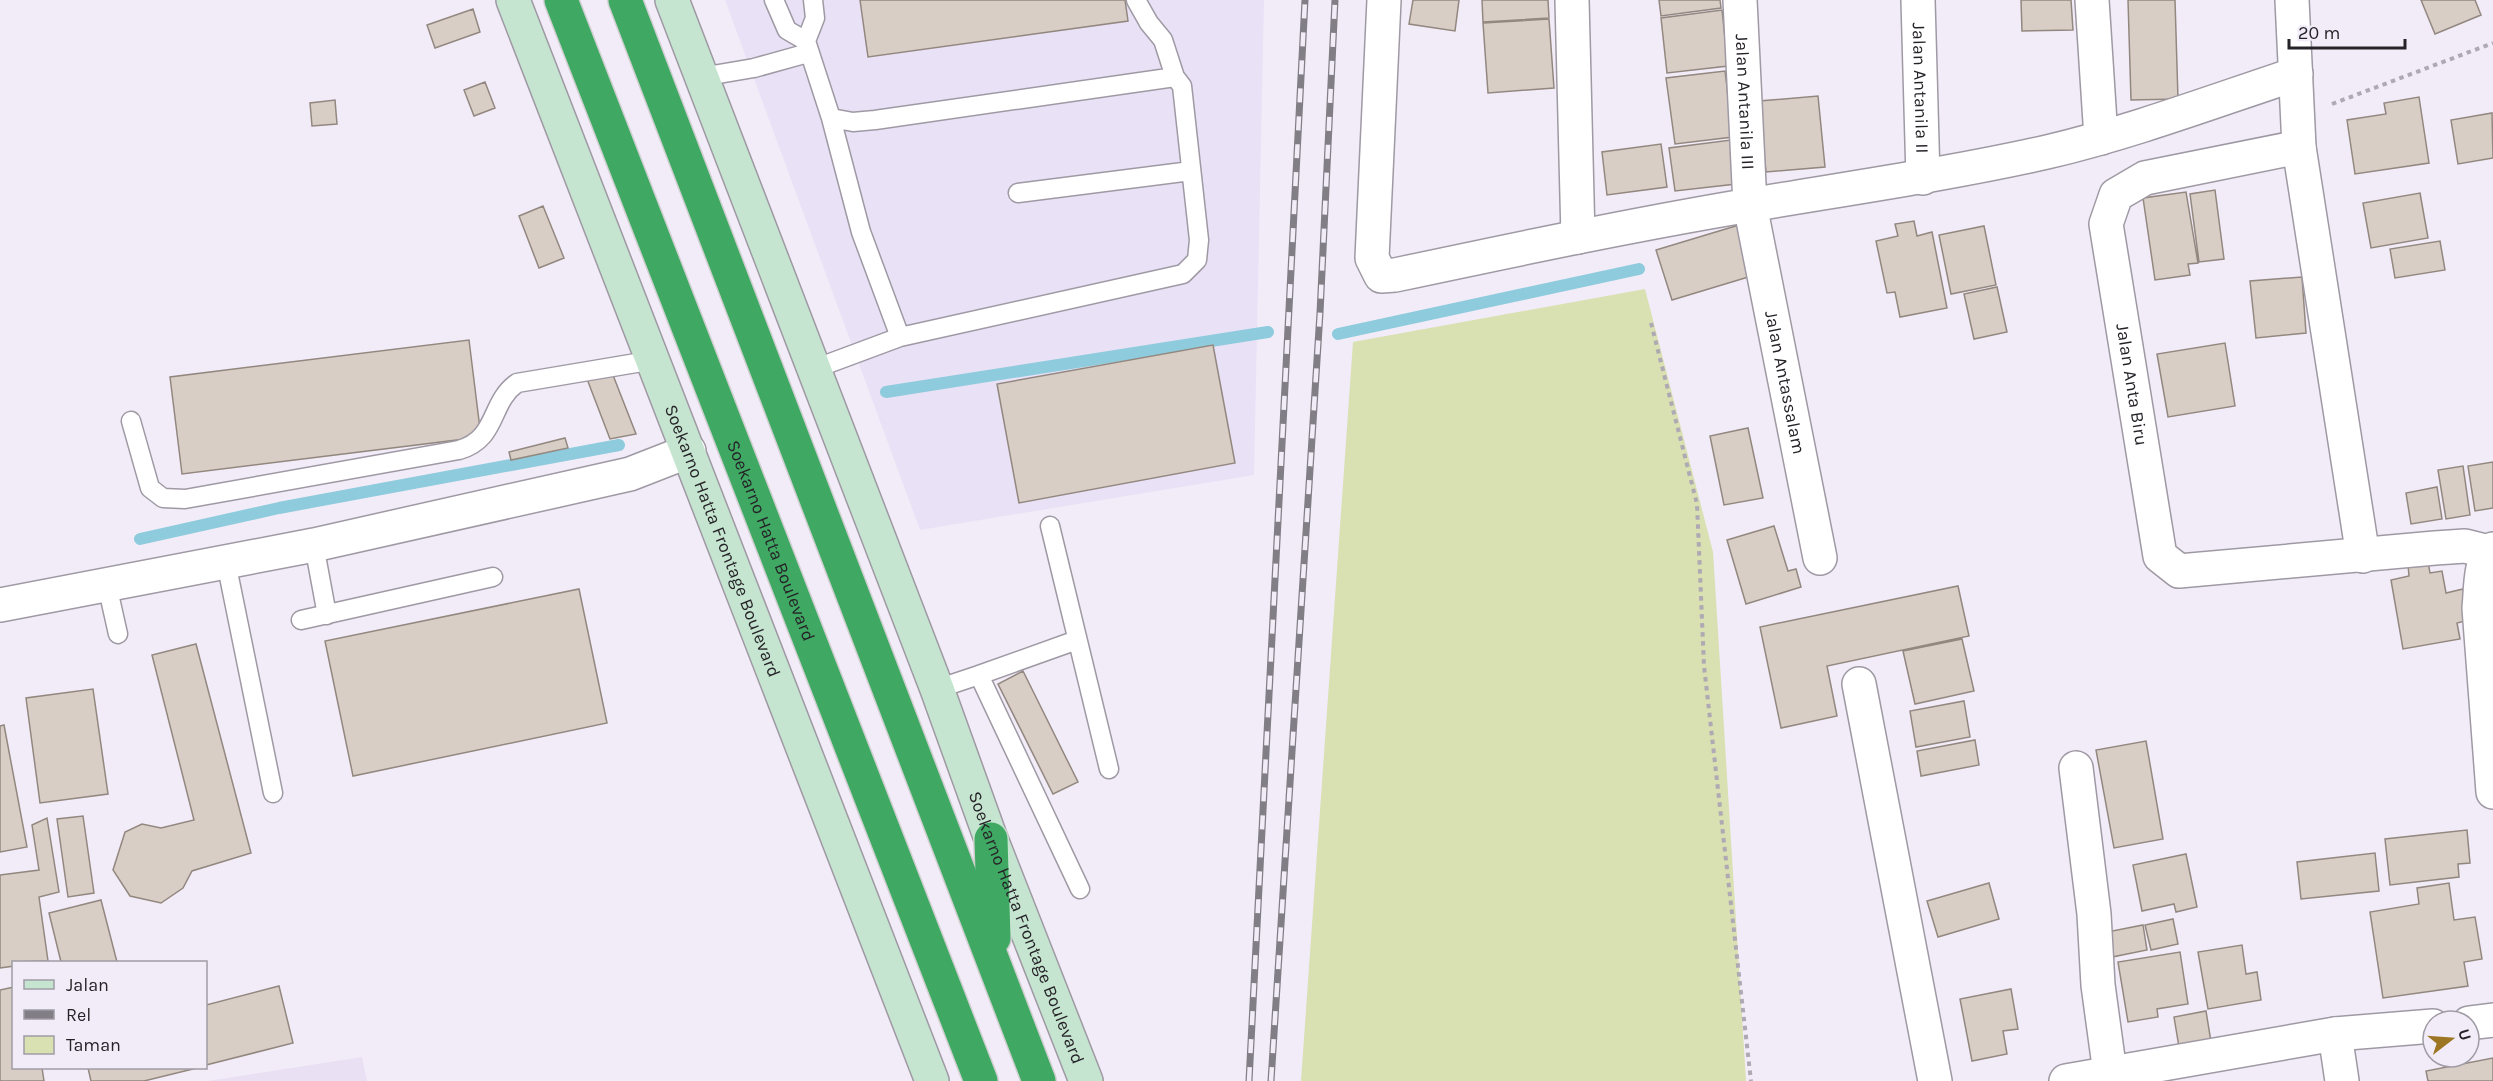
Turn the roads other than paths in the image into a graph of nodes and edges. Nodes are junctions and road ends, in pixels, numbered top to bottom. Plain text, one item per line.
1 (513, 0) edge
2 (561, 0) edge
3 (625, 0) edge
4 (672, 0) edge
5 (774, 0) edge
6 (813, 0) edge
7 (1136, 0) edge
8 (1384, 0) edge
9 (1572, 0) edge
10 (1740, 0) edge
11 (1918, 0) edge
12 (2092, 0) edge
13 (2292, 0) edge
14 (807, 47) junction
15 (2296, 74) junction
16 (701, 77) junction
17 (1175, 77) junction
18 (831, 118) junction
19 (2298, 132) junction
20 (2101, 138) junction
21 (1191, 171) junction
22 (1923, 178) junction
23 (1018, 193) dead end
24 (1750, 205) junction
25 (1578, 237) junction
26 (900, 338) junction
27 (654, 360) junction
28 (814, 369) junction
29 (131, 421) dead end
30 (689, 451) junction
31 (1050, 526) dead end
32 (314, 545) junction
33 (2491, 551) edge
34 (2362, 556) junction
35 (1820, 558) dead end
36 (226, 562) junction
37 (493, 577) dead end
38 (107, 585) junction
39 (0, 605) edge
40 (327, 615) junction
41 (301, 621) dead end
42 (118, 634) dead end
43 (1077, 640) junction
44 (979, 675) junction
45 (1859, 684) dead end
46 (937, 689) junction
47 (2076, 768) dead end
48 (1109, 769) dead end
49 (2493, 792) edge
50 (273, 793) dead end
51 (991, 839) junction
52 (1080, 889) dead end
53 (994, 964) junction
54 (2421, 1027) edge
55 (2335, 1035) junction
56 (2110, 1073) junction
57 (932, 1081) edge
58 (981, 1081) edge
59 (1039, 1081) edge
60 (1086, 1081) edge
61 (1935, 1081) edge
62 (2066, 1081) edge
63 (2342, 1081) edge

1 - 27 main road, Soekarno Hatta Frontage Boulevard
2 - 58 highway, Soekarno Hatta Boulevard
3 - 53 highway
4 - 16 main road, Soekarno Hatta Frontage Boulevard
5 - 14 lane
6 - 14 lane
7 - 17 lane
8 - 25 street
9 - 25 street
10 - 24 street, Jalan Antanila III
11 - 22 street, Jalan Antanila II
12 - 20 street
13 - 15 street
14 - 16 lane
14 - 18 lane
15 - 19 street
15 - 20 street
16 - 28 main road, Soekarno Hatta Frontage Boulevard
17 - 18 lane
17 - 21 lane
18 - 26 lane
19 - 34 street
19 - 34 street, Jalan Anta Biru
20 - 22 street
21 - 23 lane
21 - 26 lane
22 - 24 street
24 - 25 street
24 - 35 street, Jalan Antassalam
26 - 28 lane
27 - 29 lane
27 - 30 main road, Soekarno Hatta Frontage Boulevard
28 - 46 main road, Soekarno Hatta Frontage Boulevard
30 - 32 street
30 - 57 main road, Soekarno Hatta Frontage Boulevard
31 - 43 lane
32 - 36 street
32 - 40 lane
33 - 34 street, Jalan Anta Biru
33 - 49 street
36 - 38 street
36 - 50 lane
37 - 40 lane
38 - 39 street
38 - 42 lane
40 - 41 lane
43 - 44 lane
43 - 48 lane
44 - 46 lane
44 - 52 lane
45 - 61 street
46 - 51 main road, Soekarno Hatta Frontage Boulevard
47 - 56 street
51 - 53 highway
51 - 60 main road, Soekarno Hatta Frontage Boulevard
53 - 59 highway
54 - 55 street
55 - 56 street
55 - 63 street
56 - 62 street

